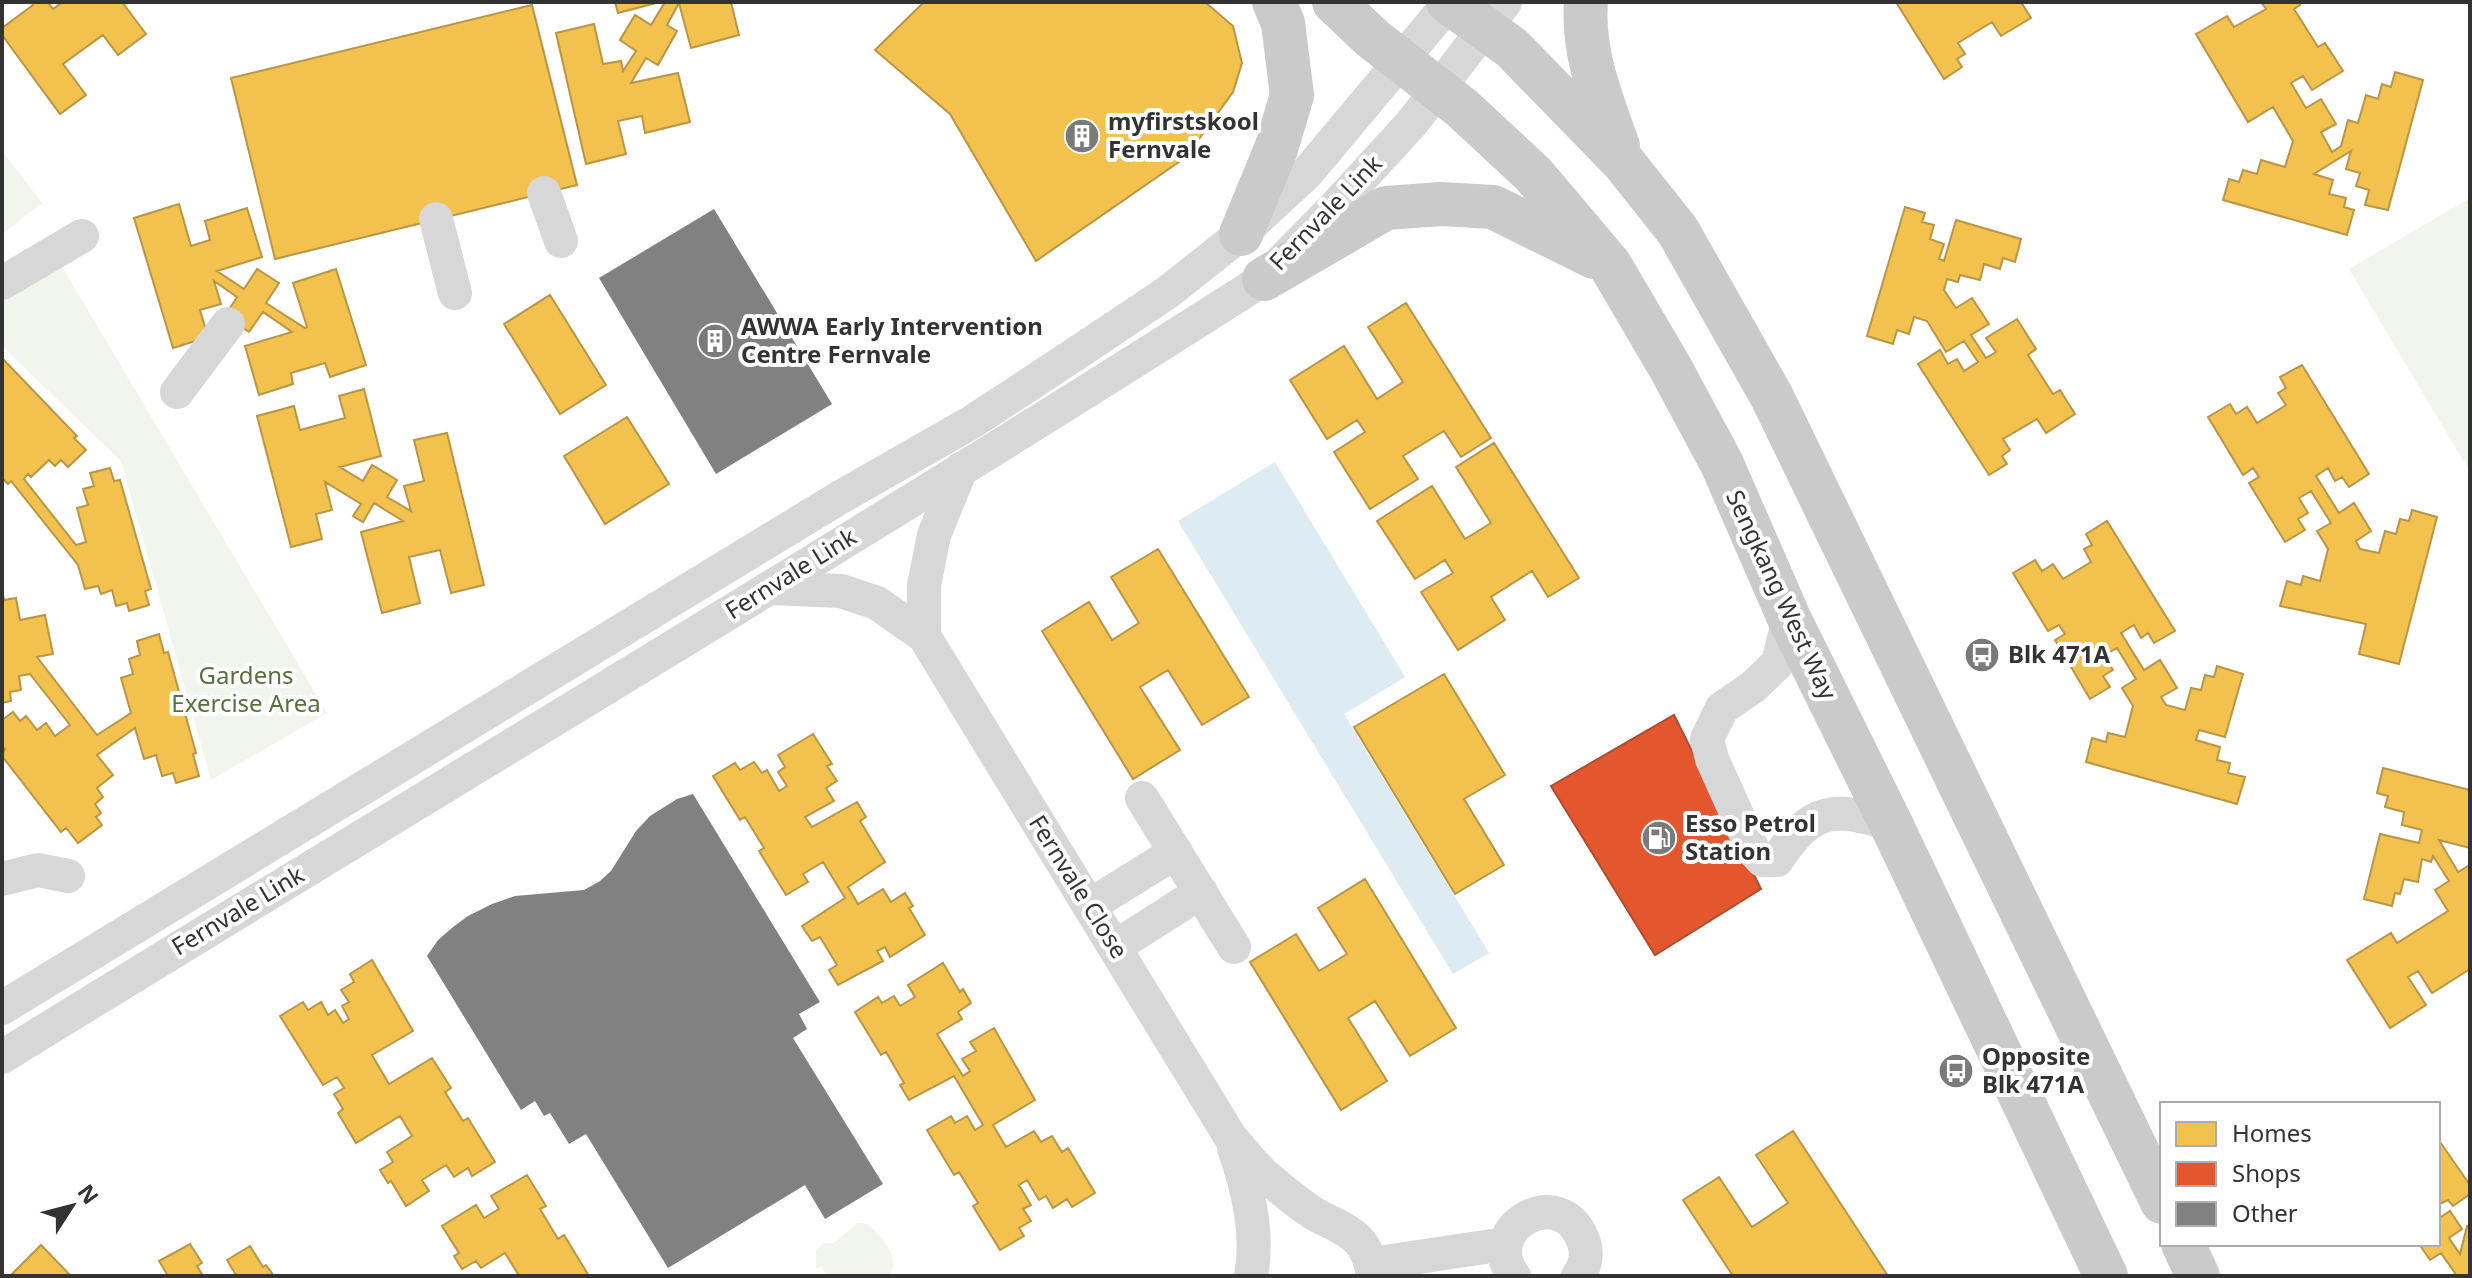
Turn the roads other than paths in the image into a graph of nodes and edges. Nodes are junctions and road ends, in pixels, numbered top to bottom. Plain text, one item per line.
1 (1274, 2) edge
2 (1334, 2) edge
3 (1449, 2) edge
4 (1586, 2) edge
5 (1495, 15) edge
6 (1402, 61) junction
7 (1437, 89) junction
8 (1624, 163) junction
9 (544, 193) dead end
10 (436, 219) dead end
11 (1241, 234) junction
12 (82, 236) dead end
13 (561, 241) dead end
14 (1610, 265) junction
15 (1264, 279) junction
16 (2, 283) edge
17 (455, 293) dead end
18 (228, 324) dead end
19 (177, 392) dead end
20 (961, 469) junction
21 (771, 588) junction
22 (1789, 618) junction
23 (924, 636) junction
24 (1142, 798) dead end
25 (1891, 824) junction
26 (1176, 852) junction
27 (68, 876) dead end
28 (2, 879) edge
29 (1201, 892) junction
30 (1089, 906) junction
31 (1115, 947) junction
32 (1234, 947) dead end
33 (2, 1008) edge
34 (2, 1057) edge
35 (1231, 1138) junction
36 (2160, 1198) edge
37 (1505, 1244) junction
38 (2184, 1246) edge
39 (1372, 1270) edge
40 (1248, 1273) edge
41 (1514, 1276) edge
42 (1578, 1276) edge
43 (2106, 1276) edge
44 (2198, 1276) edge

1 - 11 main road
2 - 6 main road, Sengkang West Way
3 - 5 main road
3 - 6 street, Fernvale Link
4 - 8 main road
5 - 7 street, Fernvale Link
5 - 8 main road
6 - 7 main road, Sengkang West Way
6 - 11 street, Fernvale Link
7 - 14 main road, Sengkang West Way
7 - 15 street, Fernvale Link
8 - 36 main road
9 - 13 street
10 - 17 street
11 - 33 street, Fernvale Link
12 - 16 street
14 - 15 main road
14 - 22 main road, Sengkang West Way
15 - 20 street, Fernvale Link
18 - 19 street
20 - 21 street, Fernvale Link
20 - 23 street
21 - 23 street, Fernvale Close
21 - 34 street, Fernvale Link
22 - 25 main road, Sengkang West Way
22 - 25 street
23 - 30 street, Fernvale Close
24 - 26 street
25 - 43 main road, Sengkang West Way
26 - 29 street
26 - 30 street
27 - 28 street
29 - 31 street
29 - 32 street
30 - 31 street, Fernvale Close
31 - 35 street, Fernvale Close
35 - 39 street, Fernvale Close
35 - 40 street, Fernvale Close
37 - 39 street
37 - 41 street
37 - 42 street
38 - 44 main road

